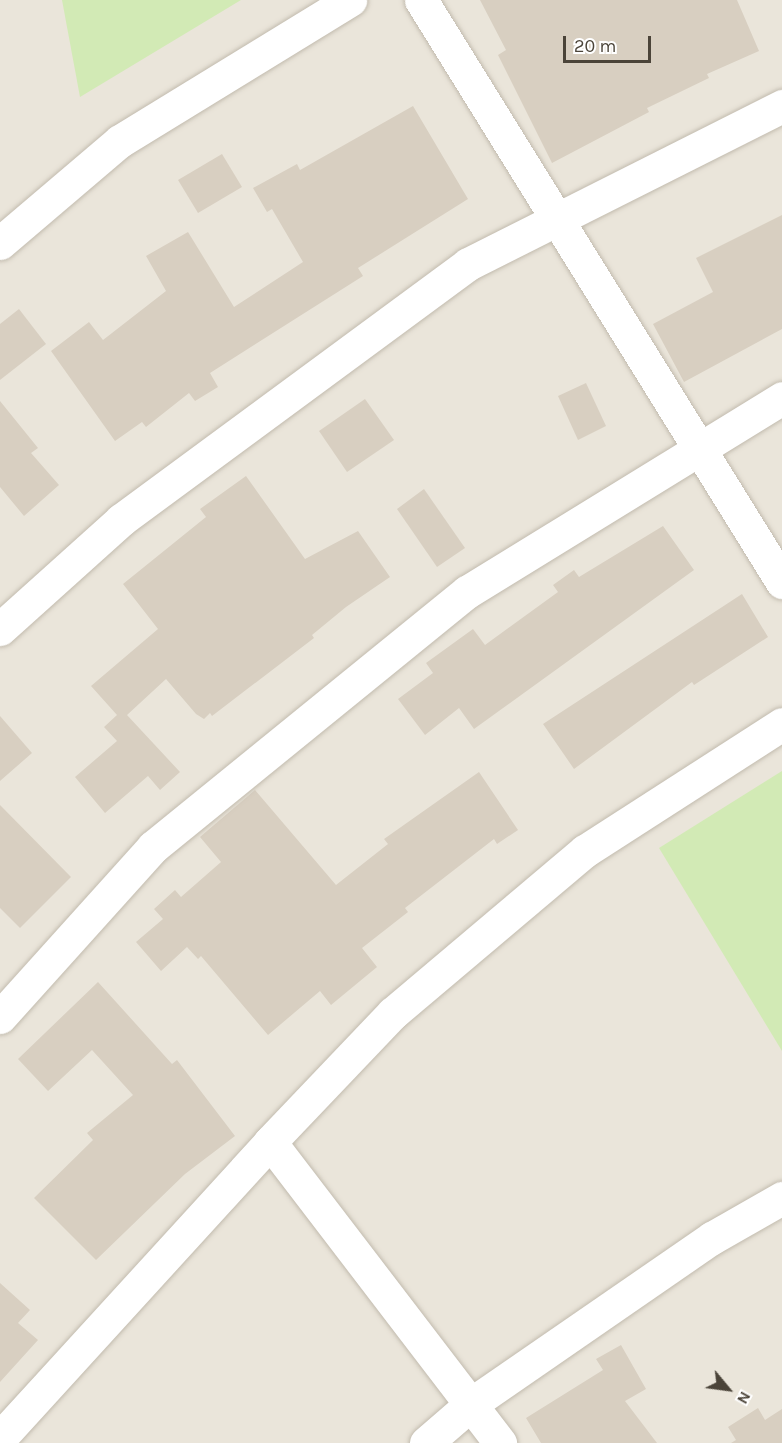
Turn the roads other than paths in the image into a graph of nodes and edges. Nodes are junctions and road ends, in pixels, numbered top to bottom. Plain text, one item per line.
1 (350, 0) edge
2 (421, 0) edge
3 (782, 106) edge
4 (557, 219) junction
5 (0, 243) edge
6 (782, 398) edge
7 (700, 449) junction
8 (782, 582) edge
9 (0, 629) edge
10 (782, 724) edge
11 (0, 1017) edge
12 (270, 1142) junction
13 (782, 1198) edge
14 (471, 1404) junction
15 (0, 1438) edge
16 (426, 1443) edge
17 (500, 1443) edge

1 - 5 street
2 - 4 street
3 - 4 street
4 - 7 street
4 - 9 street
6 - 7 street
7 - 8 street
7 - 11 street
10 - 12 street
12 - 14 street
12 - 15 street
13 - 14 street
14 - 16 street
14 - 17 street

